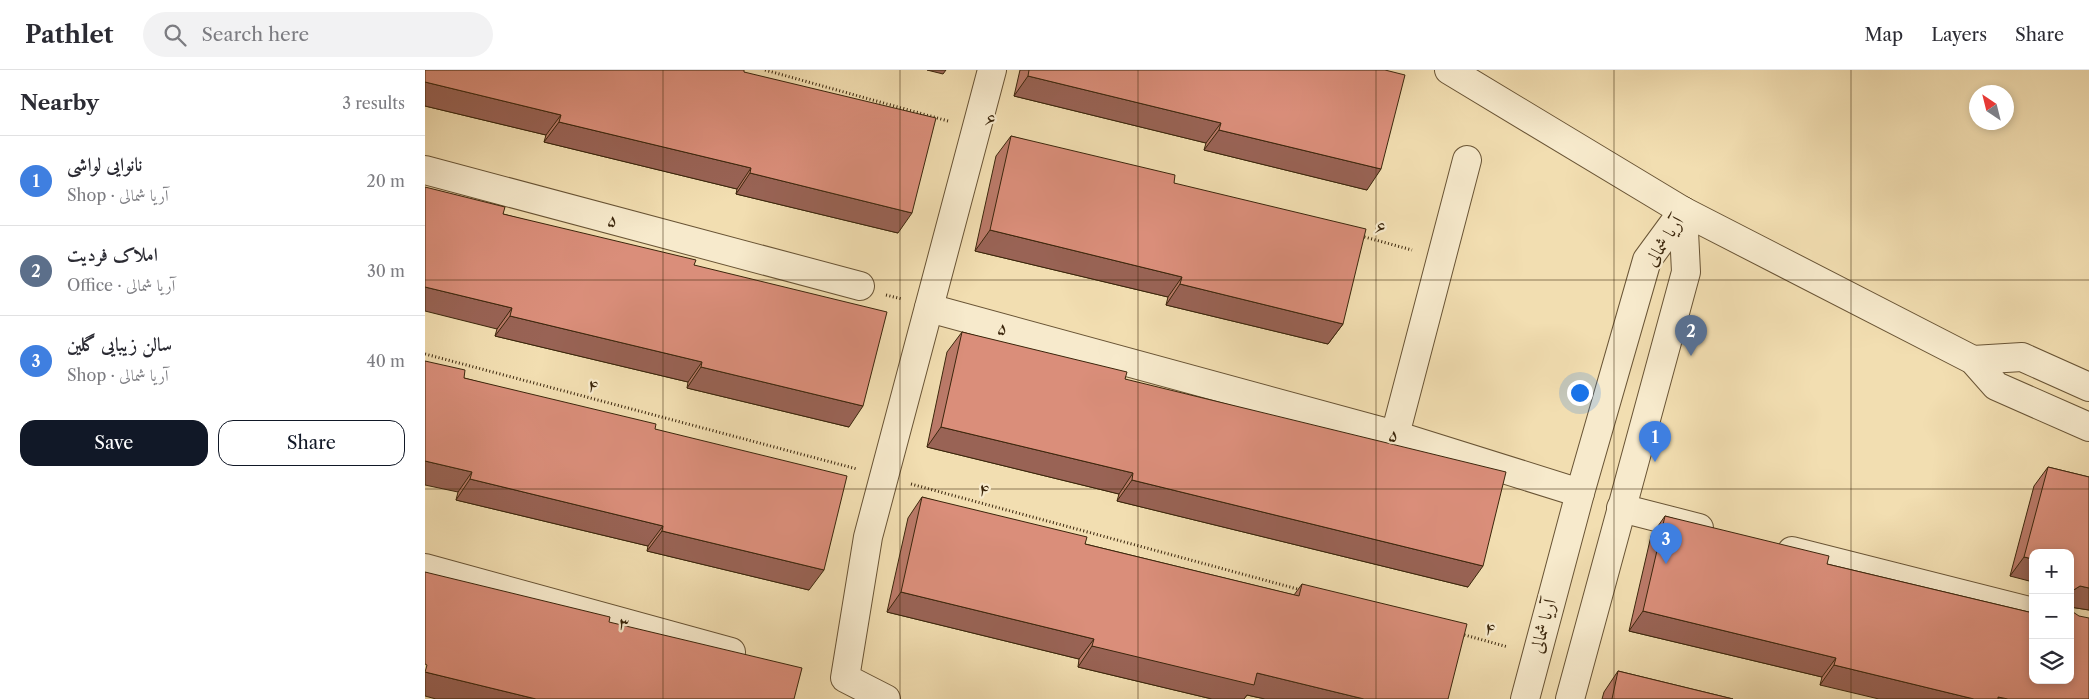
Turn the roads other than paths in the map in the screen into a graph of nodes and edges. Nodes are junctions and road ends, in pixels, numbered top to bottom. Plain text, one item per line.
1 (992, 70) edge
2 (1449, 70) edge
3 (1467, 160) dead end
4 (425, 170) edge
5 (1683, 211) junction
6 (860, 286) road end
7 (929, 308) junction
8 (1973, 360) junction
9 (2089, 387) edge
10 (2089, 426) edge
11 (1395, 434) junction
12 (1579, 493) junction
13 (1621, 508) junction
14 (1726, 535) edge
15 (1765, 544) edge
16 (425, 568) edge
17 (2029, 611) edge
18 (757, 660) edge
19 (886, 699) edge
20 (1525, 699) edge
21 (1570, 699) edge

1 - 7 street
2 - 5 street
3 - 11 street
4 - 6 street, ۵
5 - 8 street
5 - 12 street, آریا شمالی
5 - 13 street, آریا شمالی
7 - 11 street, ۵
7 - 19 street
8 - 9 street
8 - 10 street
11 - 12 street, ۵
12 - 20 street, آریا شمالی
13 - 14 street
13 - 21 street, آریا شمالی
15 - 17 street
16 - 18 street, ۳

